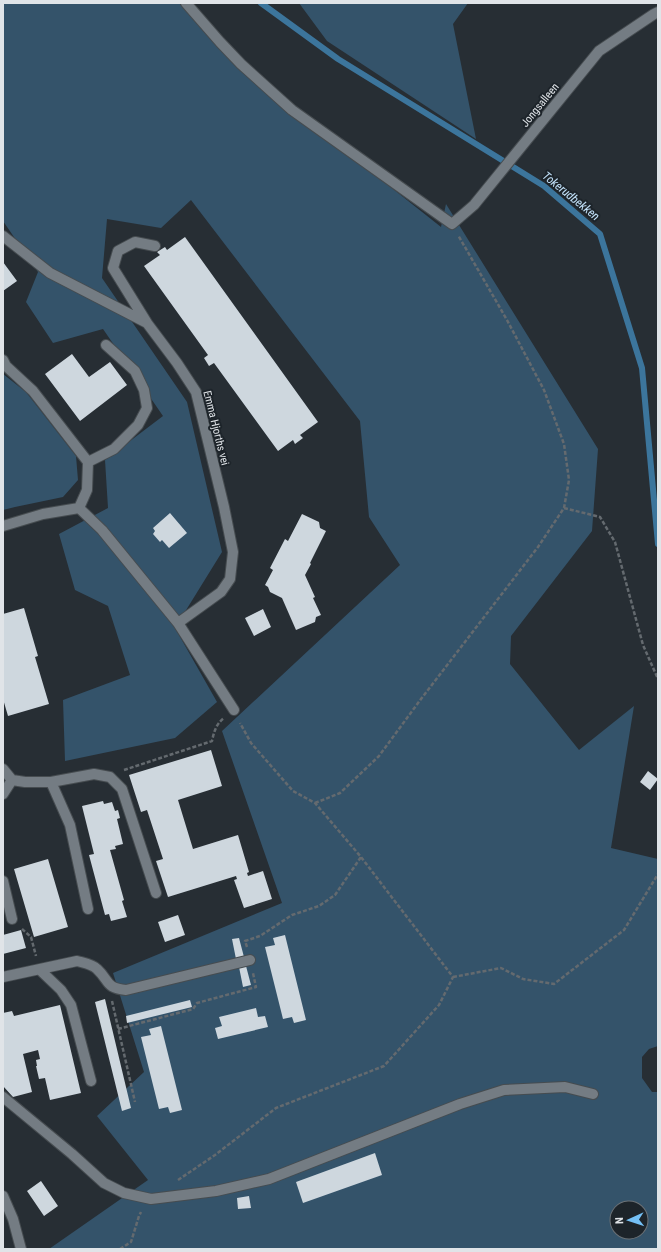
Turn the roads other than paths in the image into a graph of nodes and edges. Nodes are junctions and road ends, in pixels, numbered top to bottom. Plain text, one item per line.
1 (186, 3) edge
2 (658, 12) edge
3 (3, 236) edge
4 (155, 246) dead end
5 (147, 323) junction
6 (106, 345) dead end
7 (3, 360) edge
8 (88, 462) junction
9 (79, 508) junction
10 (3, 526) edge
11 (178, 623) junction
12 (234, 710) road end
13 (3, 769) edge
14 (12, 780) junction
15 (51, 782) junction
16 (3, 794) edge
17 (3, 881) edge
18 (156, 893) dead end
19 (88, 909) dead end
20 (12, 919) road end
21 (250, 960) dead end
22 (40, 970) junction
23 (3, 977) edge
24 (91, 1081) dead end
25 (592, 1094) dead end
26 (3, 1097) edge
27 (3, 1196) edge
28 (21, 1249) edge

1 - 2 street, Jongsalleen
3 - 5 street, Emma Hjorths vei
4 - 5 street
5 - 11 street, Emma Hjorths vei
6 - 8 street
7 - 8 street
8 - 9 street
9 - 10 street
9 - 11 street
11 - 12 street
13 - 14 street
14 - 15 street
14 - 16 street
15 - 18 street
15 - 19 street
17 - 20 street
21 - 22 street
22 - 23 street
22 - 24 street
25 - 26 street
27 - 28 street

